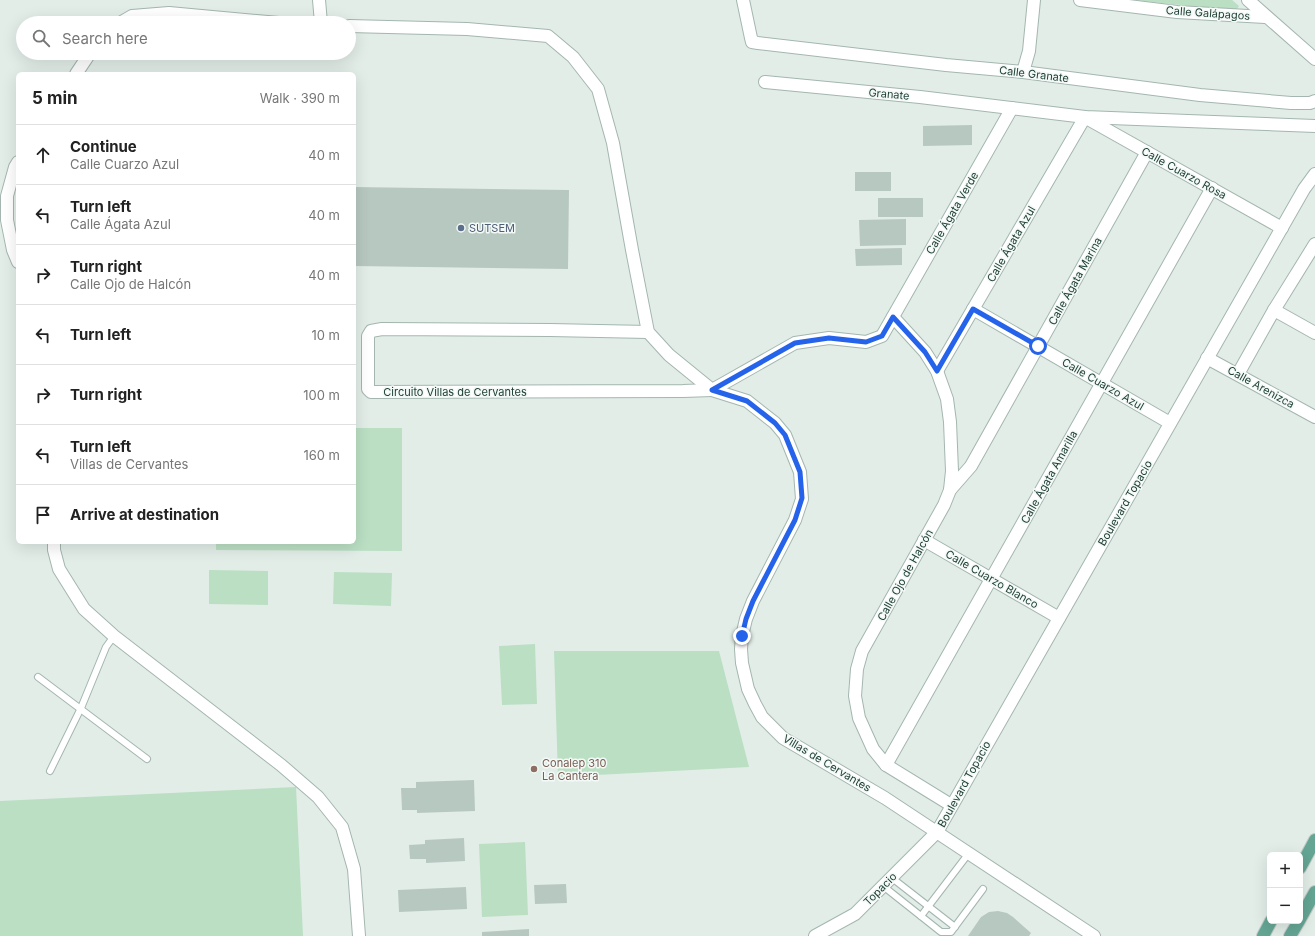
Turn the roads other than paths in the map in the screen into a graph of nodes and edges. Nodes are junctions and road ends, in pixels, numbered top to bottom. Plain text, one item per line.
1 (319, 0) edge
2 (743, 0) edge
3 (1034, 0) edge
4 (1080, 0) edge
5 (1248, 0) edge
6 (132, 16) edge
7 (202, 16) edge
8 (320, 16) edge
9 (1265, 17) junction
10 (356, 26) edge
11 (85, 60) edge
12 (1315, 60) edge
13 (77, 72) edge
14 (1023, 72) junction
15 (765, 82) dead end
16 (1315, 101) edge
17 (1012, 108) junction
18 (1085, 117) junction
19 (1315, 126) edge
20 (1147, 152) junction
21 (16, 165) edge
22 (1315, 174) edge
23 (1212, 188) junction
24 (1282, 228) junction
25 (1315, 246) edge
26 (16, 257) edge
27 (973, 309) junction
28 (1274, 310) junction
29 (893, 317) junction
30 (648, 332) junction
31 (1315, 333) edge
32 (1038, 346) junction
33 (1207, 358) junction
34 (937, 371) junction
35 (1238, 374) junction
36 (1102, 384) junction
37 (712, 390) junction
38 (1315, 417) edge
39 (1170, 424) junction
40 (950, 490) junction
41 (924, 540) junction
42 (54, 544) edge
43 (992, 578) junction
44 (1059, 618) junction
45 (114, 636) junction
46 (38, 677) dead end
47 (81, 708) junction
48 (147, 758) dead end
49 (886, 765) junction
50 (50, 771) dead end
51 (951, 805) junction
52 (937, 832) junction
53 (1315, 840) edge
54 (969, 854) junction
55 (1303, 862) edge
56 (892, 878) junction
57 (883, 886) junction
58 (983, 889) dead end
59 (1315, 892) edge
60 (928, 906) junction
61 (1303, 913) edge
62 (921, 916) junction
63 (1269, 924) edge
64 (1297, 924) edge
65 (955, 927) junction
66 (359, 936) edge
67 (815, 936) edge
68 (1094, 936) edge
69 (1263, 936) edge
70 (1290, 936) edge

1 - 8 street
2 - 14 street, Calle Granate
3 - 14 street
4 - 9 street, Calle Galápagos
5 - 9 street
6 - 7 street
9 - 12 street
10 - 30 street
11 - 13 street
14 - 16 street, Calle Granate
15 - 17 street, Granate
17 - 18 street
17 - 29 street, Calle Ágata Verde
18 - 19 street
18 - 20 street, Calle Cuarzo Rosa
18 - 27 street, Calle Ágata Azul
20 - 23 street, Calle Cuarzo Rosa
20 - 32 street, Calle Ágata Marina
21 - 26 street
22 - 24 street, Boulevard Topacio
23 - 24 street, Calle Cuarzo Rosa
23 - 36 street, Calle Ágata Amarilla
24 - 33 street, Boulevard Topacio
25 - 28 street
27 - 32 street, Calle Cuarzo Azul
27 - 34 street, Calle Ágata Azul
28 - 31 street
28 - 35 street
29 - 34 street, Calle Ojo de Halcón
29 - 37 street, Calle Ágata Verde
30 - 37 street, Villas de Cervantes
30 - 37 street, Circuito Villas de Cervantes
32 - 36 street, Calle Cuarzo Azul
32 - 40 street, Calle Ágata Marina
33 - 35 street, Calle Arenizca
33 - 39 street, Boulevard Topacio
34 - 40 street, Calle Ojo de Halcón
35 - 38 street, Calle Arenizca
36 - 39 street, Calle Cuarzo Azul
36 - 43 street, Calle Ágata Amarilla
37 - 52 street, Villas de Cervantes
39 - 44 street, Boulevard Topacio
40 - 41 street, Calle Ojo de Halcón
41 - 43 street, Calle Cuarzo Blanco
41 - 49 street, Calle Ojo de Halcón
42 - 45 street
43 - 44 street, Calle Cuarzo Blanco
43 - 49 street, Calle Ágata Amarilla
44 - 51 street, Boulevard Topacio
45 - 47 lane
45 - 66 street
46 - 47 lane
47 - 48 lane
47 - 50 lane
49 - 51 street, Calle Ojo de Halcón
51 - 52 street, Boulevard Topacio
52 - 54 street, Villas de Cervantes
52 - 56 street, Topacio
53 - 55 main road
54 - 60 lane
54 - 68 street, Villas de Cervantes
56 - 57 street, Topacio
56 - 60 lane
57 - 62 lane
57 - 67 street, Topacio
58 - 65 lane
59 - 61 main road
60 - 62 lane
60 - 65 lane
62 - 65 lane
63 - 69 main road
64 - 70 main road

